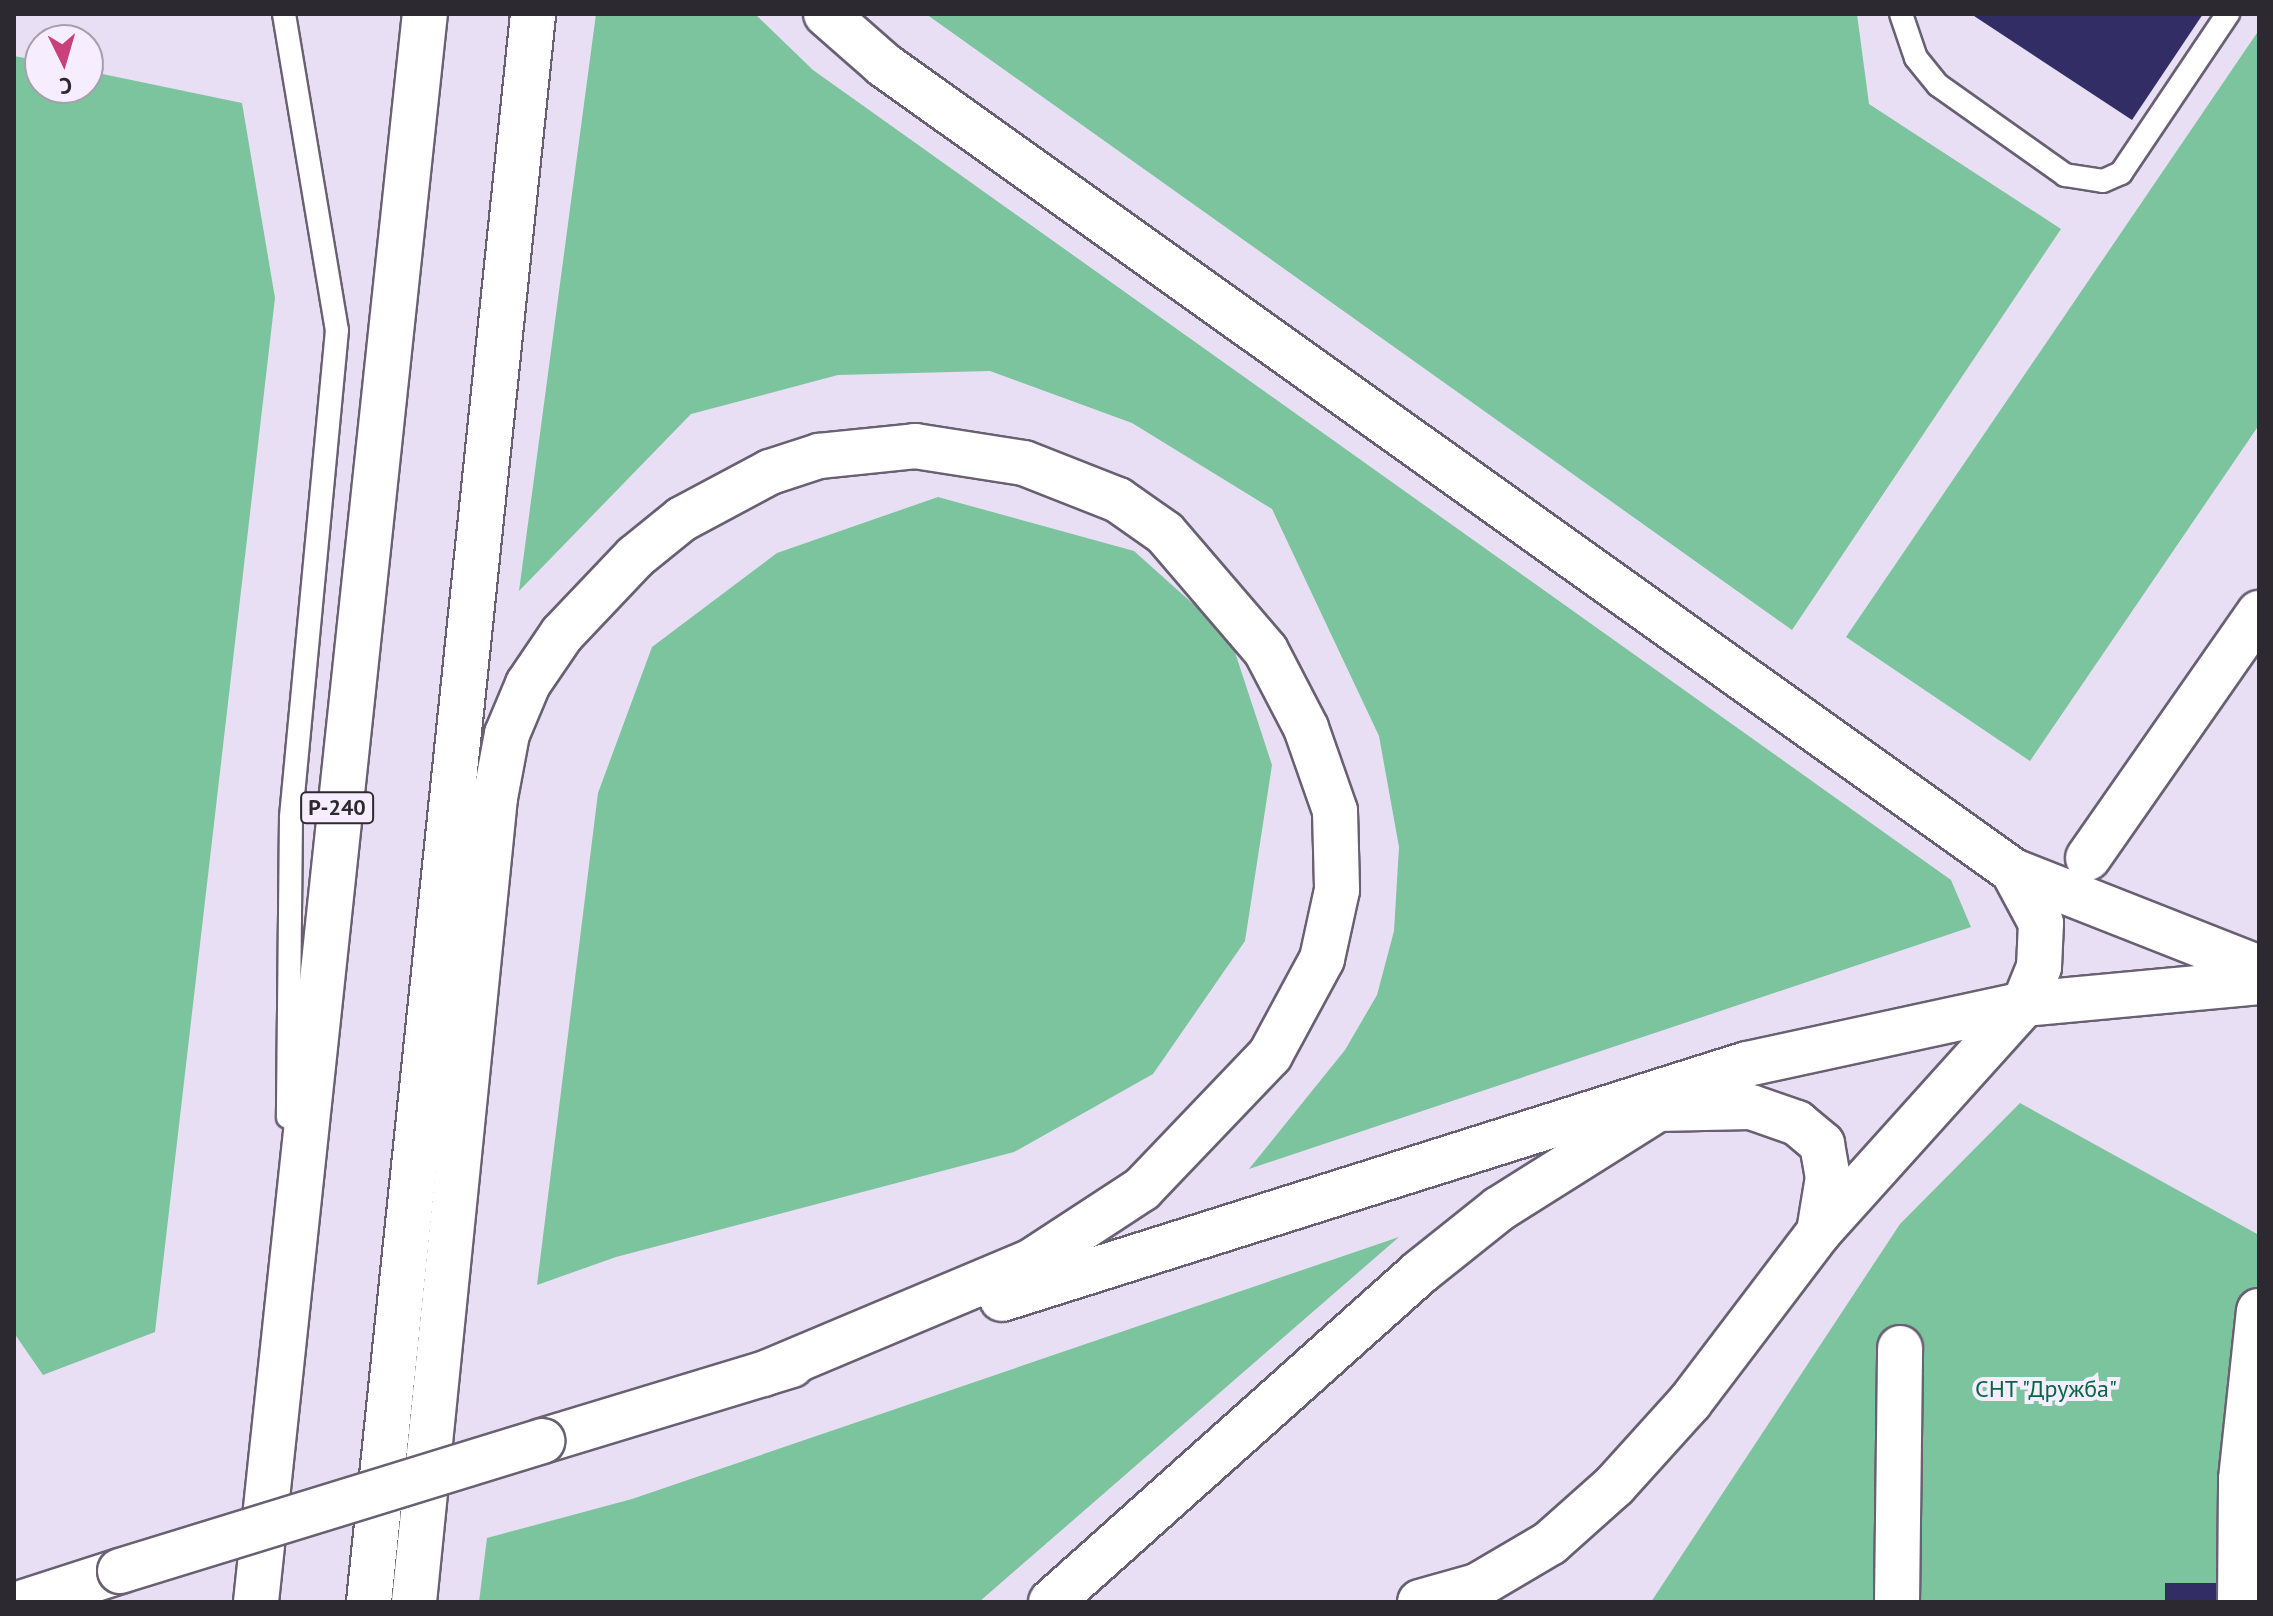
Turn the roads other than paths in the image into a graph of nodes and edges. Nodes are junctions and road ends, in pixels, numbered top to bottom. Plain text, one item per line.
1 (284, 14) edge
2 (425, 14) edge
3 (533, 14) edge
4 (826, 14) edge
5 (1901, 14) edge
6 (2228, 14) edge
7 (2259, 613) edge
8 (2088, 858) dead end
9 (2013, 871) junction
10 (2259, 968) edge
11 (2259, 982) edge
12 (2024, 1004) junction
13 (1747, 1064) junction
14 (1657, 1109) junction
15 (1819, 1232) junction
16 (287, 1283) junction
17 (2259, 1311) edge
18 (1900, 1348) dead end
19 (763, 1374) junction
20 (272, 1438) junction
21 (24, 1602) edge
22 (235, 1602) edge
23 (256, 1602) edge
24 (369, 1602) edge
25 (414, 1602) edge
26 (1051, 1602) edge
27 (1420, 1602) edge
28 (1897, 1602) edge
29 (2240, 1602) edge

1 - 16 lane
2 - 16 main road, Р-240
3 - 24 main road
4 - 9 main road
5 - 6 lane
7 - 8 main road
9 - 10 main road
9 - 12 main road
11 - 12 main road
12 - 13 main road
12 - 15 main road
13 - 14 main road
13 - 19 main road
14 - 15 main road
14 - 26 main road
15 - 27 main road
16 - 20 main road, Р-240
17 - 29 main road
18 - 28 main road
19 - 21 main road, bridge
19 - 25 main road
20 - 22 main road
20 - 23 main road, Р-240

